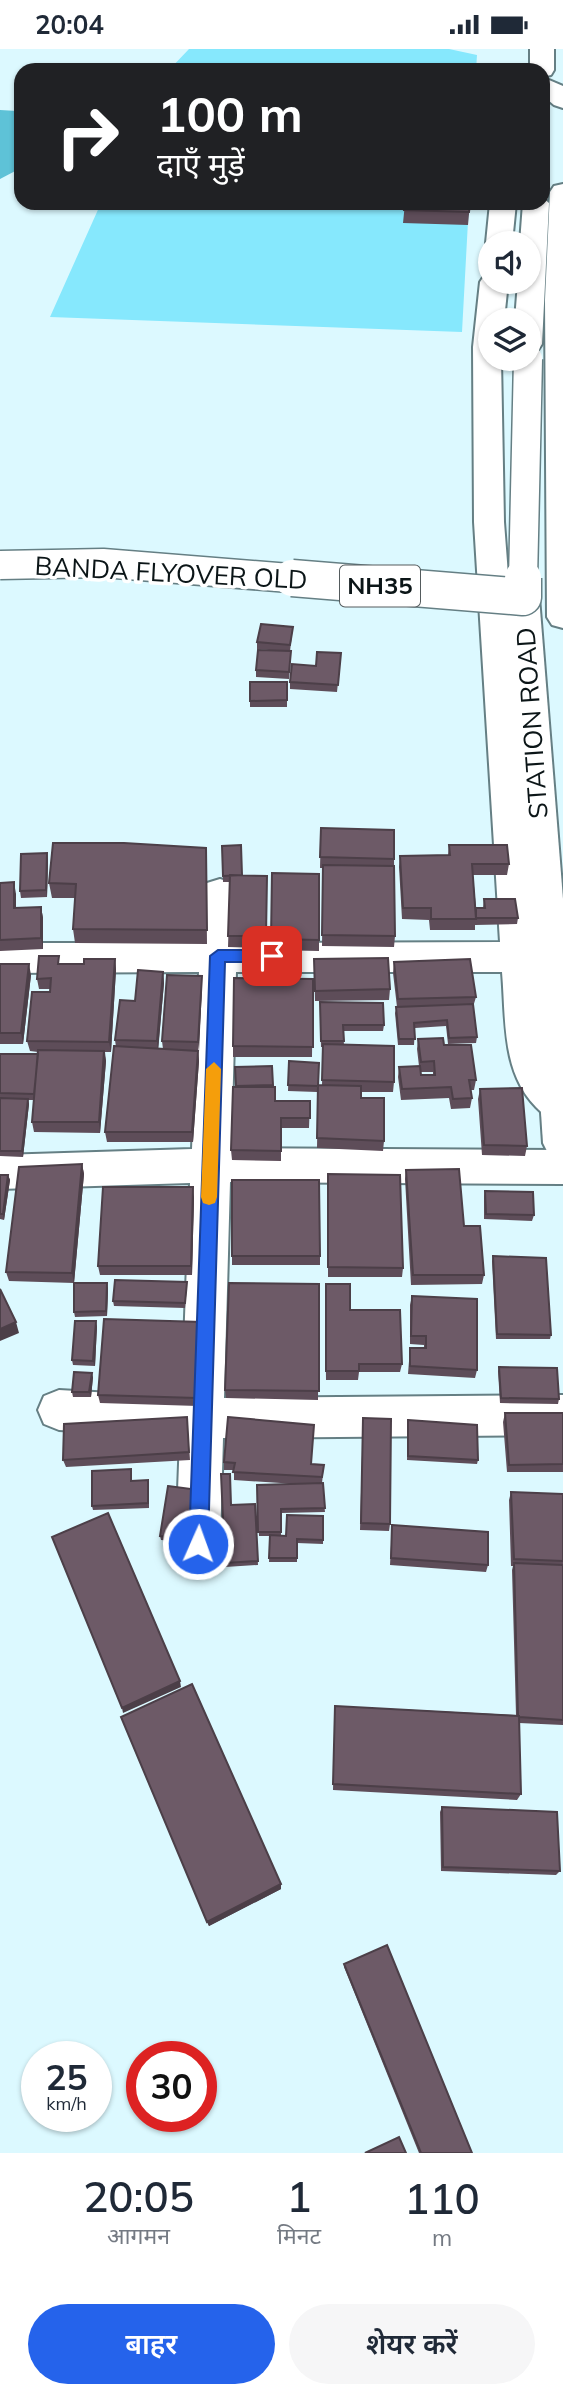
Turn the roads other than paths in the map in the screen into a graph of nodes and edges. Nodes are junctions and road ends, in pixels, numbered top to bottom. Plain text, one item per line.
1 (550, 89) edge
2 (563, 100) edge
3 (563, 192) edge
4 (502, 210) edge
5 (536, 210) edge
6 (500, 231) edge
7 (493, 294) edge
8 (530, 308) edge
9 (528, 371) edge
10 (0, 565) edge
11 (523, 597) junction
12 (563, 617) edge
13 (220, 893) dead end
14 (218, 956) junction
15 (519, 957) junction
16 (0, 958) edge
17 (562, 1117) edge
18 (210, 1165) junction
19 (563, 1167) edge
20 (0, 1172) edge
21 (59, 1410) dead end
22 (563, 1415) edge
23 (203, 1418) junction
24 (198, 1544) dead end

1 - 2 main road
3 - 12 main road
4 - 6 main road
5 - 8 main road
7 - 15 main road
9 - 11 main road, bridge
10 - 11 main road, BANDA FLYOVER OLD / NH35, bridge
11 - 17 main road, STATION ROAD
13 - 14 main road
14 - 15 main road
14 - 16 main road
14 - 18 main road
15 - 17 main road
18 - 19 main road
18 - 20 main road
18 - 23 main road
21 - 23 main road
22 - 23 main road
23 - 24 main road

